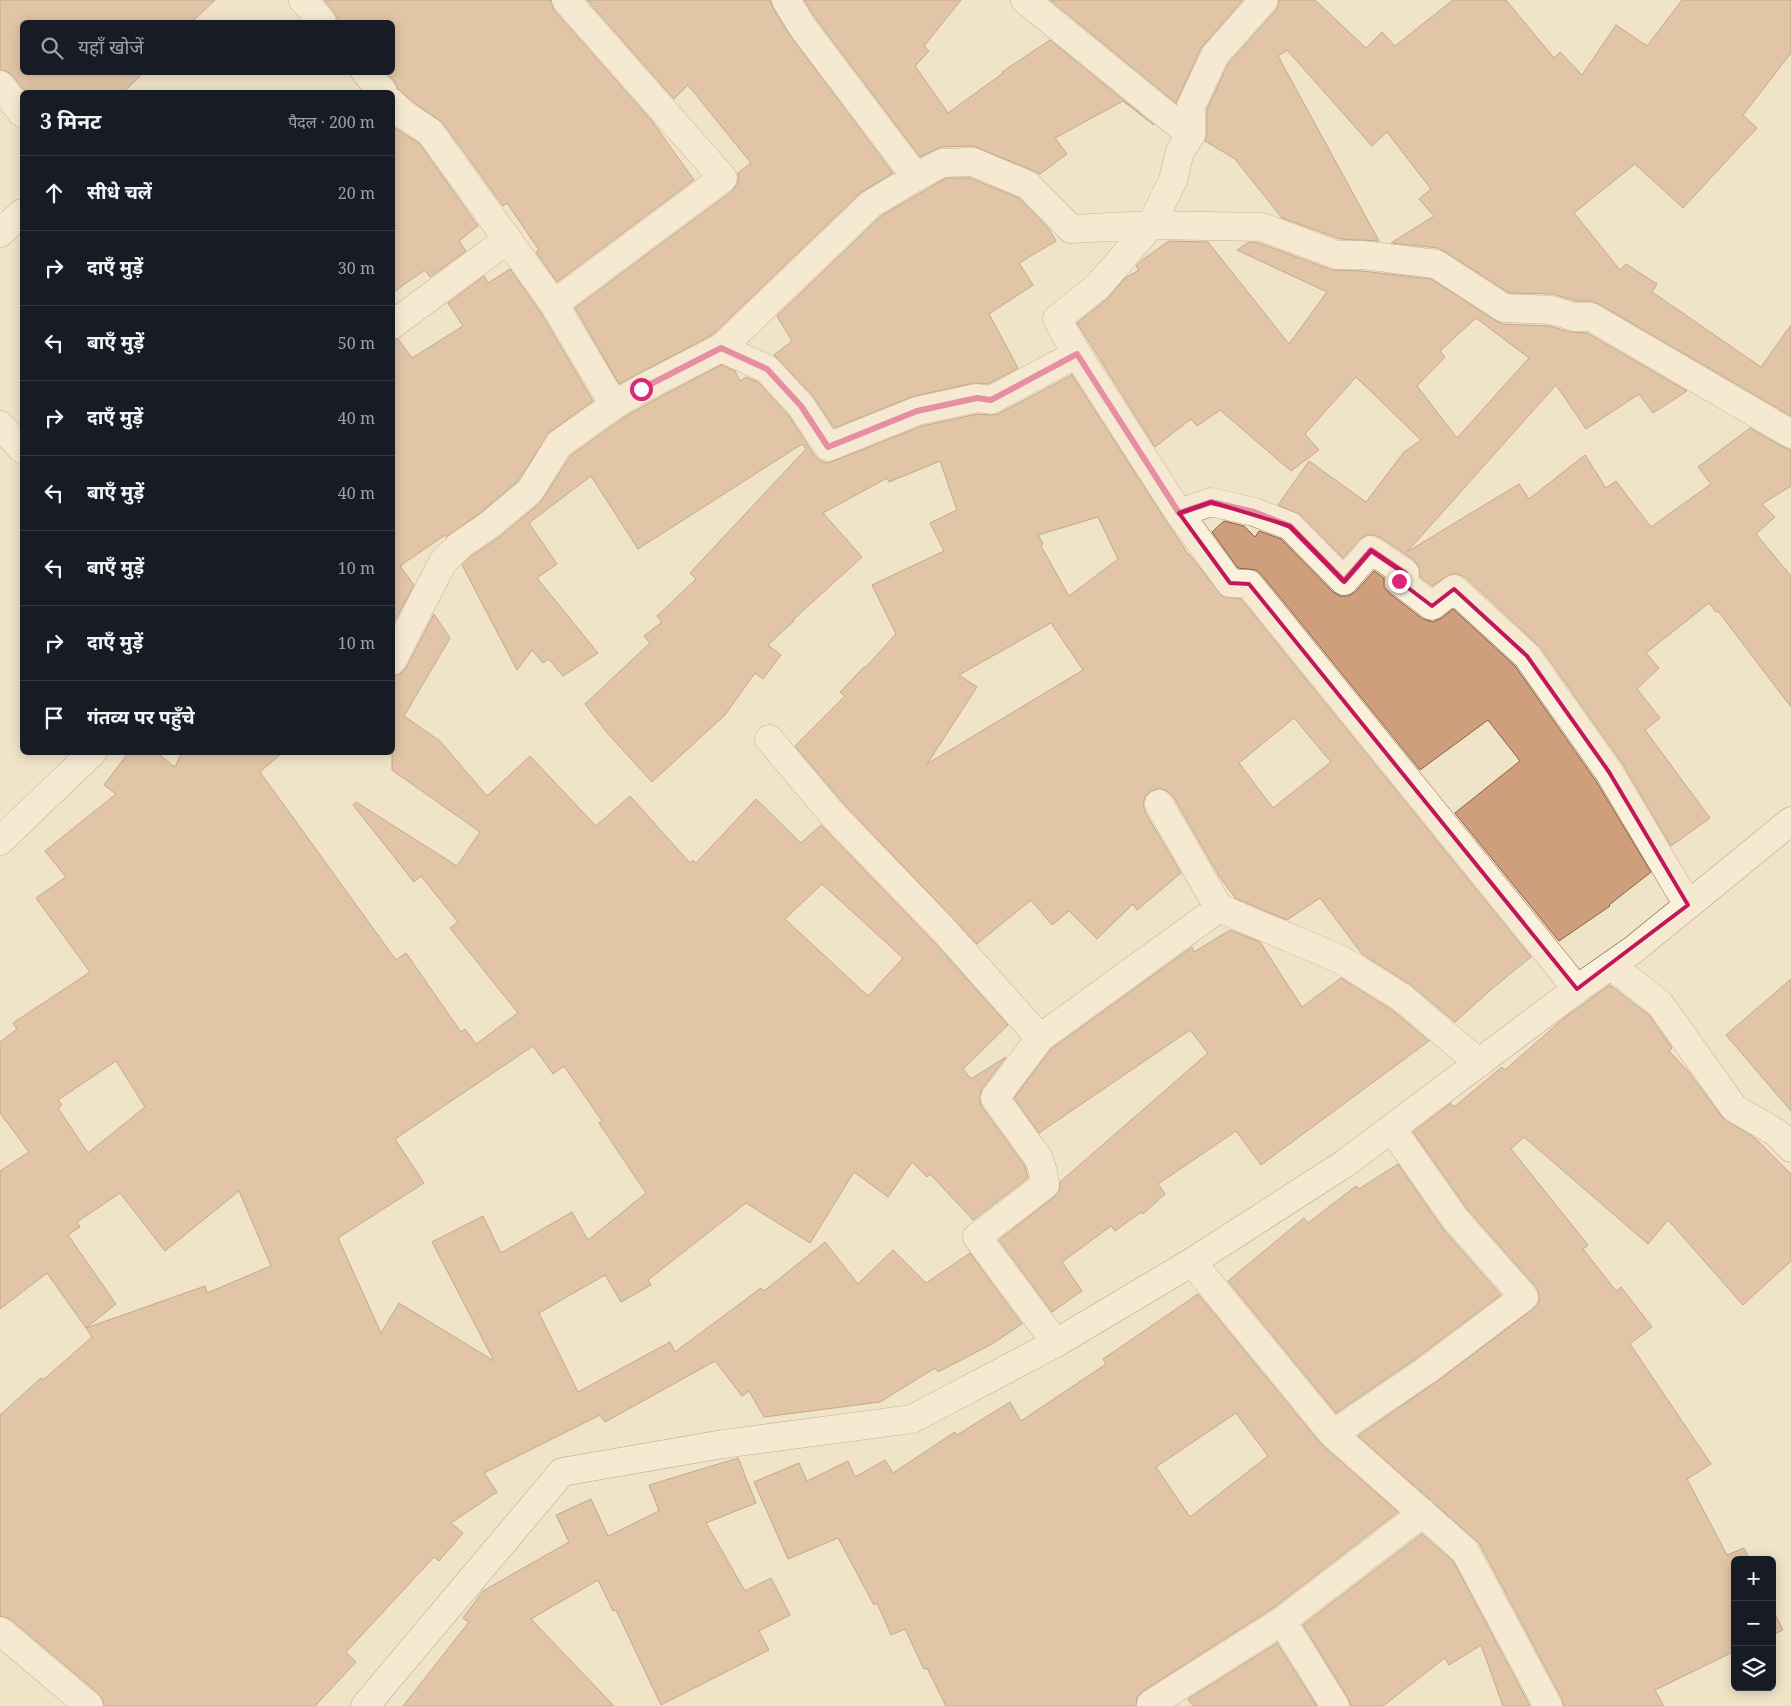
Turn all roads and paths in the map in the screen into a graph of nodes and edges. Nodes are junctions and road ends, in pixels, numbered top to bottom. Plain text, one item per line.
1 (303, 0) edge
2 (566, 0) edge
3 (786, 0) edge
4 (1025, 0) edge
5 (1264, 0) edge
6 (320, 20) edge
7 (368, 75) edge
8 (0, 85) edge
9 (381, 90) edge
10 (395, 106) edge
11 (20, 110) edge
12 (1191, 135) junction
13 (916, 177) junction
14 (20, 214) edge
15 (1151, 225) junction
16 (0, 233) edge
17 (508, 239) junction
18 (554, 304) junction
19 (395, 323) edge
20 (721, 348) junction
21 (1077, 354) junction
22 (614, 405) junction
23 (0, 425) edge
24 (1791, 434) edge
25 (20, 447) edge
26 (1179, 513) junction
27 (395, 655) edge
28 (769, 739) dead end
29 (90, 755) edge
30 (1159, 804) dead end
31 (1791, 821) edge
32 (0, 841) edge
33 (1688, 904) junction
34 (1219, 908) junction
35 (1612, 966) junction
36 (1577, 989) junction
37 (1040, 1038) junction
38 (1479, 1062) junction
39 (1392, 1129) junction
40 (1791, 1148) edge
41 (1192, 1262) junction
42 (1056, 1343) junction
43 (1333, 1434) junction
44 (1423, 1514) junction
45 (1282, 1621) junction
46 (0, 1631) edge
47 (1151, 1704) dead end
48 (89, 1706) edge
49 (365, 1706) edge
50 (1335, 1706) edge
51 (1548, 1706) edge

1 - 6 street
2 - 18 street
3 - 13 street
4 - 12 street
5 - 12 street
7 - 9 street
8 - 11 street
10 - 17 street
12 - 15 street
13 - 15 street
13 - 20 street
14 - 16 street
15 - 21 street
15 - 24 street
17 - 18 street
17 - 19 street
18 - 22 street
20 - 21 street
20 - 22 street
21 - 26 street
22 - 27 street
23 - 25 street
26 - 33 street
26 - 36 street
28 - 37 street
29 - 32 street
30 - 34 street
31 - 33 street
33 - 35 street
34 - 37 street
34 - 38 street
35 - 36 street
35 - 40 street
36 - 38 street
37 - 42 street
38 - 39 street
39 - 41 street
39 - 43 street
41 - 42 street
41 - 43 street
42 - 49 street
43 - 44 street
44 - 45 street
44 - 51 street
45 - 47 street
45 - 50 street
46 - 48 street

